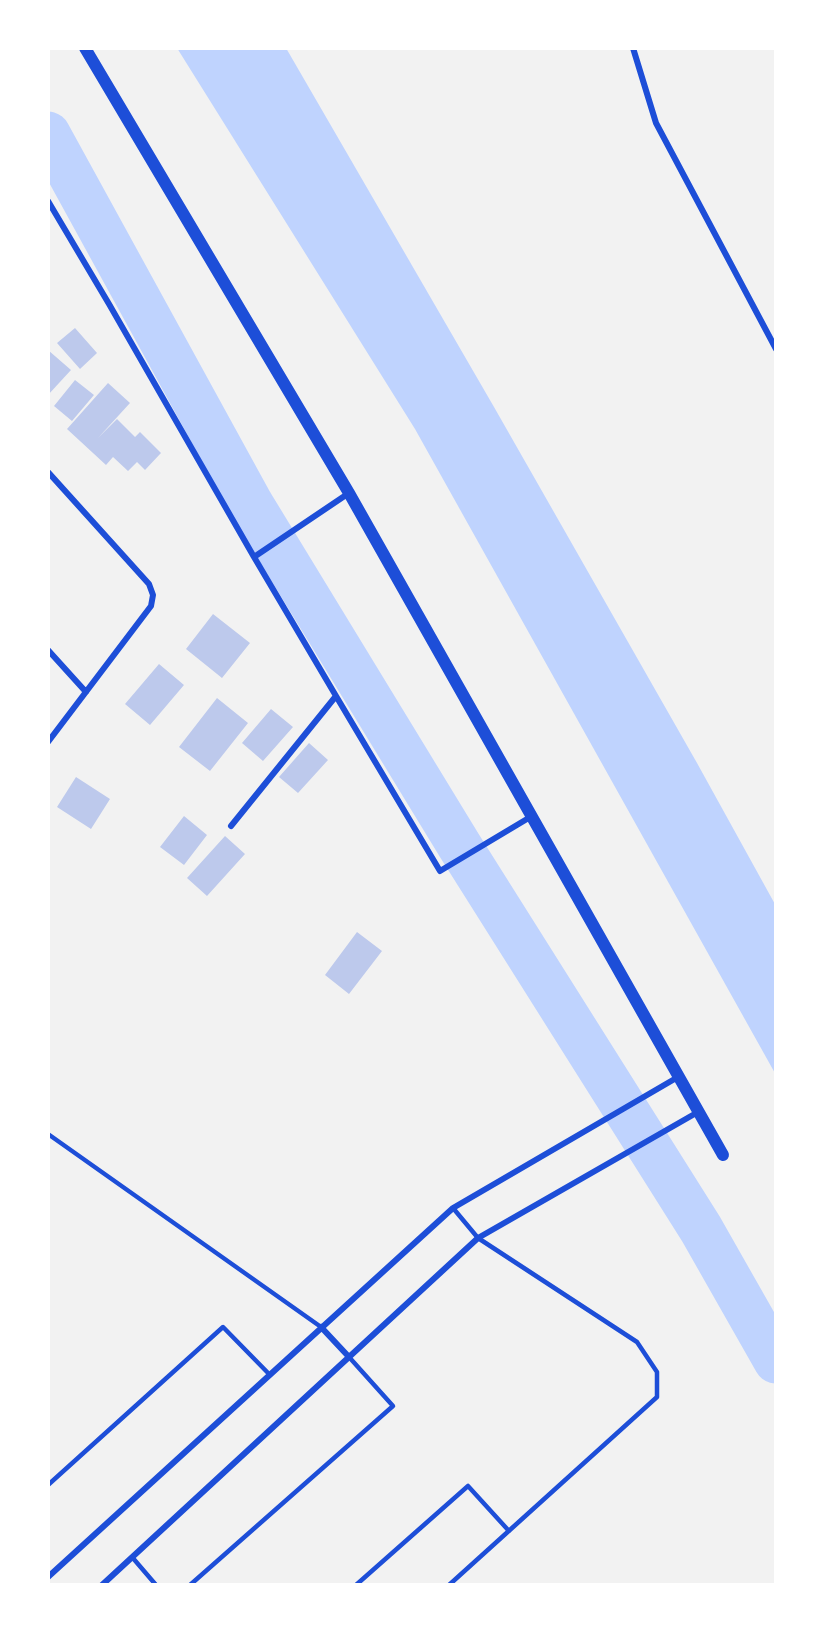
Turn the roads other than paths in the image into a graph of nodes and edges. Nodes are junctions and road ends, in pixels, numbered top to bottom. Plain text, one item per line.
1 (85, 48) edge
2 (633, 48) edge
3 (48, 201) edge
4 (776, 349) edge
5 (48, 472) edge
6 (349, 493) junction
7 (254, 556) junction
8 (48, 650) edge
9 (86, 692) junction
10 (336, 696) junction
11 (48, 742) edge
12 (532, 816) junction
13 (231, 826) dead end
14 (679, 1077) junction
15 (698, 1112) junction
16 (48, 1134) edge
17 (723, 1155) dead end
18 (453, 1208) junction
19 (478, 1238) junction
20 (321, 1327) junction
21 (349, 1357) junction
22 (270, 1375) junction
23 (48, 1485) edge
24 (509, 1531) junction
25 (132, 1557) junction
26 (48, 1577) edge
27 (102, 1585) edge
28 (156, 1585) edge
29 (190, 1585) edge
30 (356, 1585) edge
31 (449, 1585) edge

1 - 6 main road
2 - 4 street
3 - 7 street
5 - 9 street
6 - 7 street
6 - 12 main road
7 - 10 street
8 - 9 street
9 - 11 street
10 - 12 street
10 - 13 street
12 - 14 main road
14 - 15 main road
14 - 18 street
15 - 17 main road
15 - 19 street
16 - 20 lane
18 - 19 lane
18 - 20 street
19 - 21 street
19 - 24 lane
20 - 21 street
20 - 22 street
21 - 25 street
21 - 29 lane
22 - 23 lane
22 - 26 street
24 - 30 lane
24 - 31 lane
25 - 27 street
25 - 28 lane

